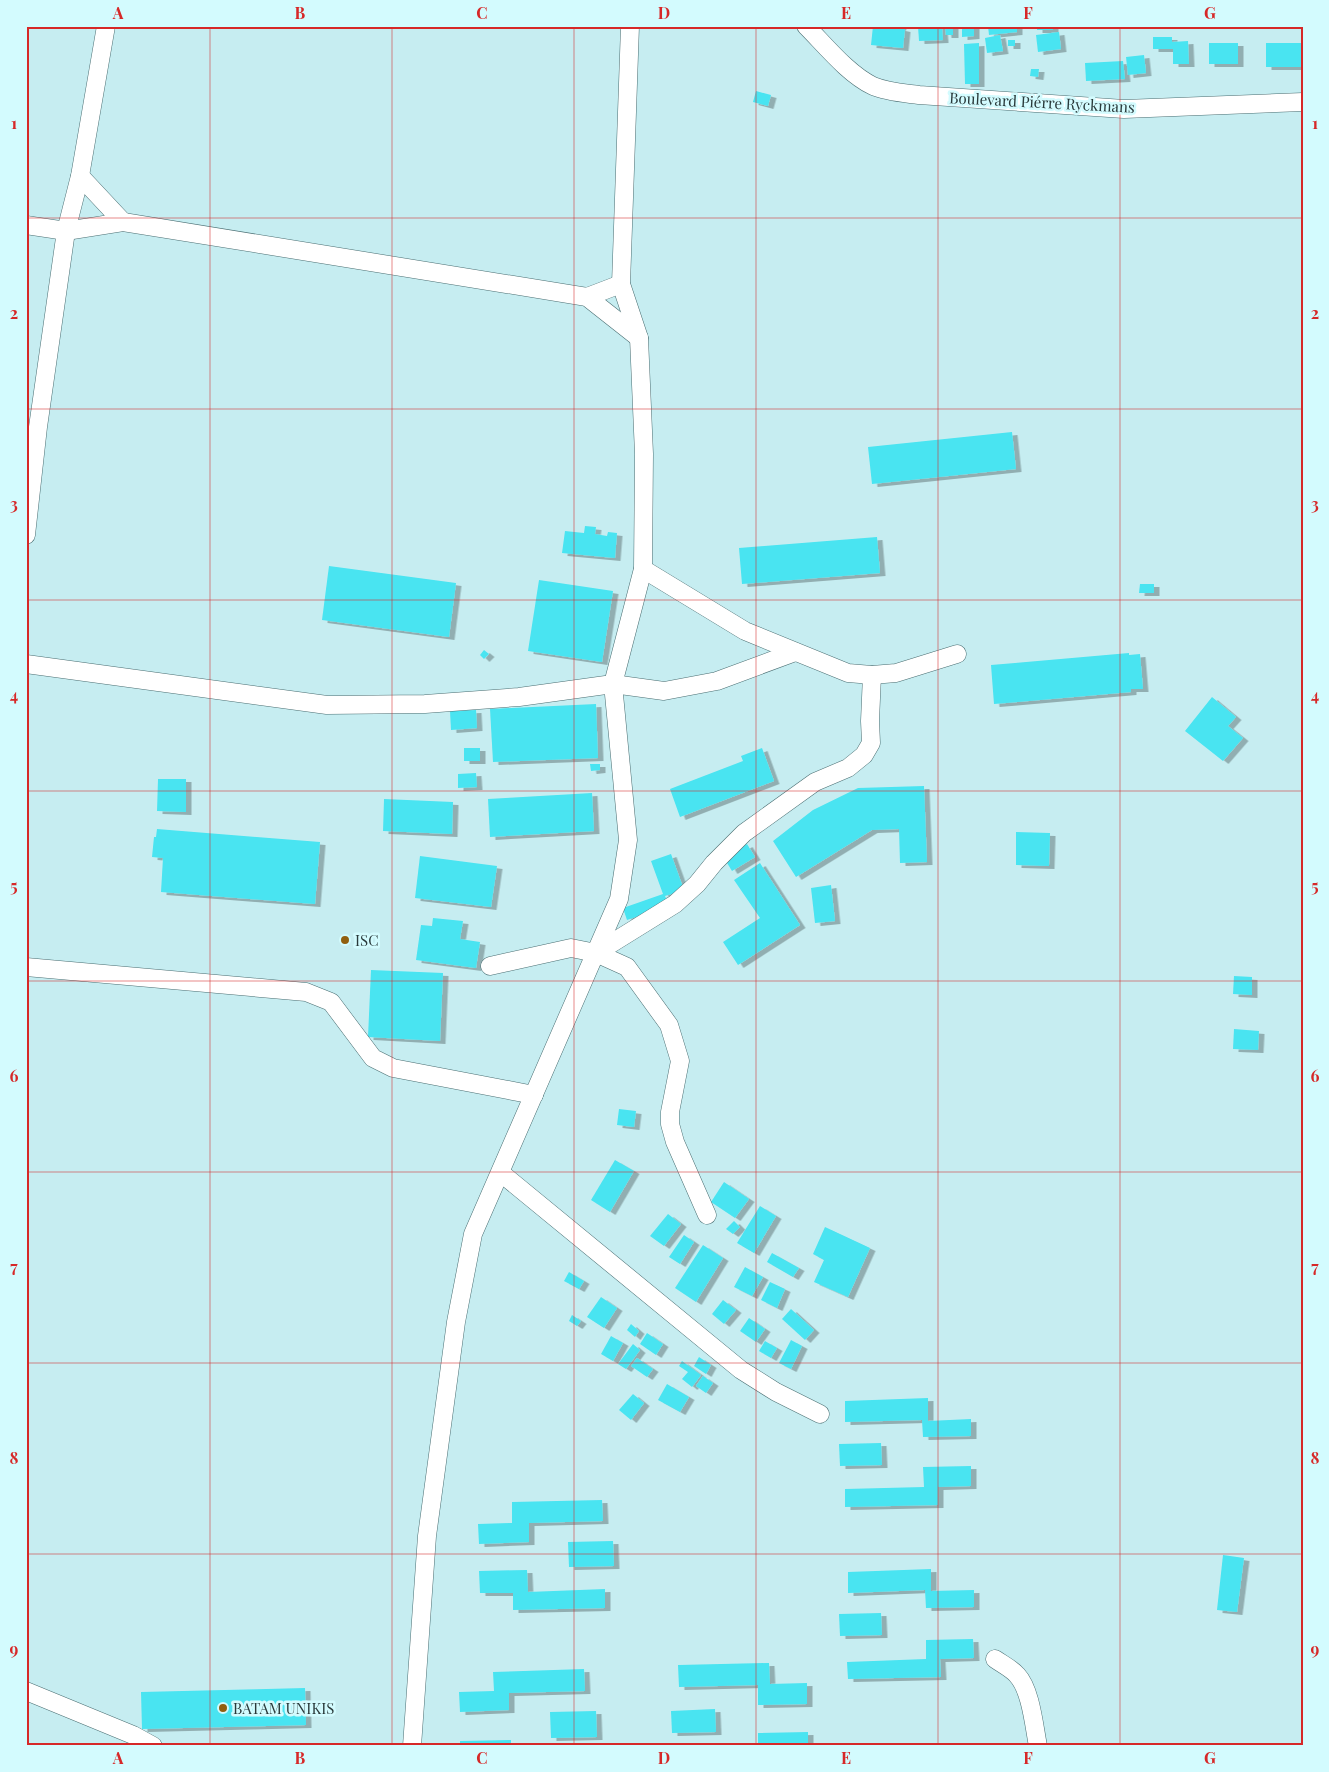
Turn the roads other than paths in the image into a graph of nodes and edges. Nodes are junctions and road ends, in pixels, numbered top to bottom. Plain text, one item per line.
1 (106, 26) edge
2 (630, 26) edge
3 (806, 26) edge
4 (1303, 102) edge
5 (80, 176) junction
6 (123, 222) junction
7 (26, 225) edge
8 (66, 231) junction
9 (621, 284) junction
10 (587, 297) junction
11 (639, 338) junction
12 (26, 535) edge
13 (643, 569) junction
14 (795, 652) junction
15 (957, 654) dead end
16 (26, 664) edge
17 (872, 675) junction
18 (613, 684) junction
19 (596, 953) junction
20 (490, 966) dead end
21 (26, 967) edge
22 (534, 1095) junction
23 (500, 1173) junction
24 (707, 1215) dead end
25 (820, 1414) dead end
26 (995, 1659) dead end
27 (26, 1691) edge
28 (153, 1746) edge
29 (412, 1746) edge
30 (1038, 1746) edge

1 - 5 street
2 - 9 street
3 - 4 street, Boulevard Piérre Ryckmans
5 - 6 street
5 - 8 street
6 - 8 street
6 - 10 street
7 - 8 street
8 - 12 street
9 - 10 street
9 - 11 street
10 - 11 street
11 - 13 street
13 - 14 street
13 - 18 street
14 - 17 street
14 - 18 street
15 - 17 street
16 - 18 street
17 - 19 street
18 - 19 street
19 - 20 street
19 - 22 street
19 - 24 street
21 - 22 street
22 - 23 street
23 - 25 street
23 - 29 street
26 - 30 street
27 - 28 street

